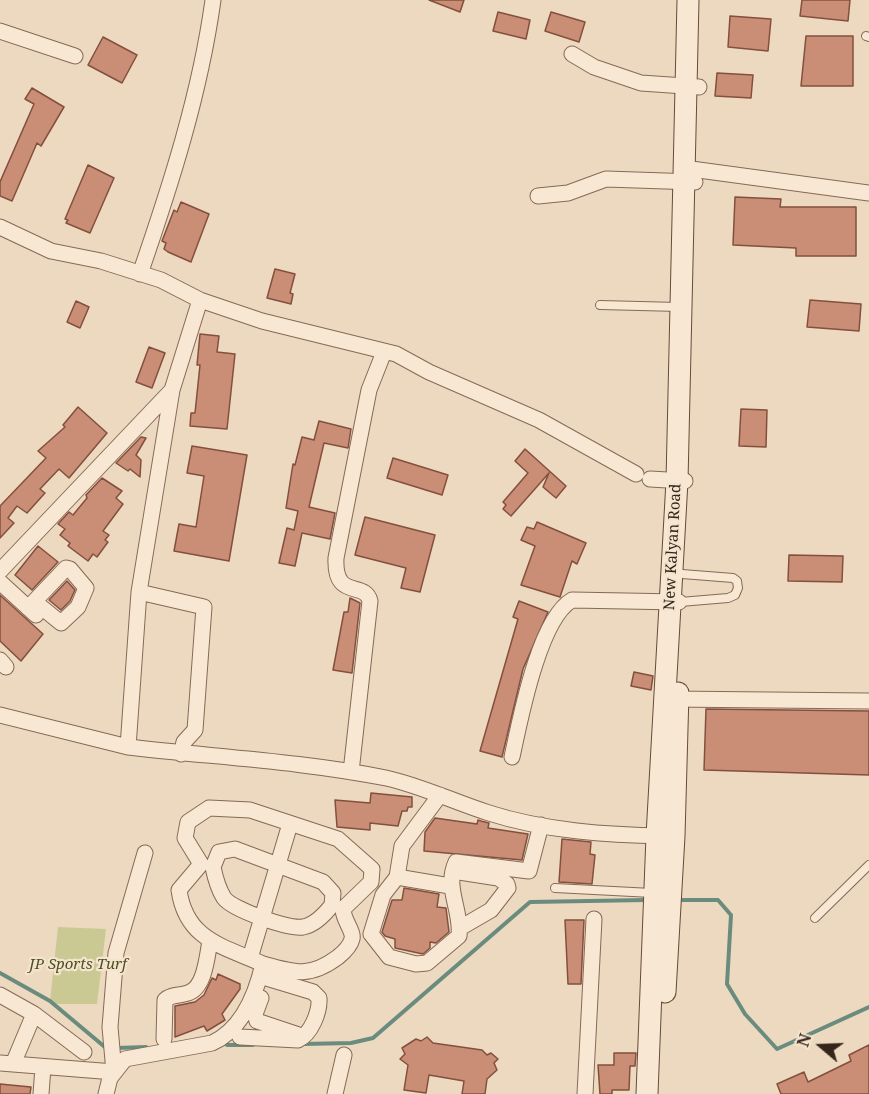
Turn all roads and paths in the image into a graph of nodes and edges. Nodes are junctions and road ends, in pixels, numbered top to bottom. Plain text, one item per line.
1 (213, 0) edge
2 (688, 0) edge
3 (703, 0) edge
4 (0, 31) edge
5 (572, 54) dead end
6 (75, 56) dead end
7 (692, 87) junction
8 (690, 176) junction
9 (869, 193) edge
10 (538, 196) dead end
11 (0, 227) edge
12 (140, 274) junction
13 (200, 300) junction
14 (600, 305) dead end
15 (687, 307) junction
16 (384, 352) junction
17 (172, 390) junction
18 (681, 481) junction
19 (0, 571) edge
20 (682, 574) junction
21 (0, 582) edge
22 (139, 592) junction
23 (675, 602) junction
24 (51, 630) dead end
25 (671, 699) junction
26 (869, 701) edge
27 (0, 715) edge
28 (128, 747) junction
29 (181, 753) junction
30 (512, 757) dead end
31 (351, 772) junction
32 (440, 795) junction
33 (290, 824) junction
34 (541, 825) junction
35 (665, 836) junction
36 (145, 853) dead end
37 (869, 865) edge
38 (207, 866) junction
39 (278, 866) junction
40 (397, 877) junction
41 (452, 879) junction
42 (555, 888) dead end
43 (654, 893) junction
44 (338, 907) junction
45 (263, 918) junction
46 (815, 918) dead end
47 (594, 919) dead end
48 (460, 928) junction
49 (210, 941) junction
50 (261, 969) junction
51 (0, 996) edge
52 (34, 1014) junction
53 (240, 1037) dead end
54 (305, 1037) junction
55 (164, 1039) dead end
56 (656, 1049) junction
57 (84, 1052) dead end
58 (345, 1055) dead end
59 (6, 1064) edge
60 (43, 1067) junction
61 (114, 1072) junction
62 (41, 1094) edge
63 (106, 1094) edge
64 (334, 1094) edge
65 (585, 1094) edge
66 (646, 1094) edge
67 (659, 1094) edge

1 - 12 street
2 - 7 street
3 - 7 street
4 - 6 street
5 - 7 street
7 - 8 street, New Kalyan Road
8 - 9 street
8 - 10 street
8 - 15 street, New Kalyan Road
11 - 12 street
12 - 13 street
13 - 16 street
13 - 17 street
14 - 15 lane
15 - 18 street, New Kalyan Road
16 - 18 street
16 - 31 street
17 - 19 street
17 - 22 street
18 - 20 street, New Kalyan Road
18 - 23 street, New Kalyan Road
20 - 23 street, New Kalyan Road
20 - 23 lane
21 - 24 street
22 - 28 street
22 - 29 street
23 - 25 street, New Kalyan Road
23 - 30 street
25 - 26 street
25 - 35 street, New Kalyan Road
27 - 28 street
28 - 29 street
29 - 31 street
31 - 32 street
32 - 34 street
32 - 40 street
33 - 38 street
33 - 39 street
33 - 44 street
34 - 35 street
34 - 41 street
35 - 43 street, New Kalyan Road
35 - 56 street, New Kalyan Road
36 - 61 street
37 - 46 lane
38 - 39 street
38 - 45 street
38 - 49 street
39 - 44 street
39 - 45 street
40 - 41 street
40 - 48 street
41 - 48 street
41 - 48 street
42 - 43 lane
43 - 56 street, New Kalyan Road
44 - 45 street
44 - 50 street
45 - 50 street
47 - 65 street
49 - 50 street
49 - 55 street
50 - 54 street
50 - 54 street
50 - 61 street
51 - 52 street
52 - 57 street
52 - 59 street
53 - 54 street
56 - 66 street, New Kalyan Road
56 - 67 street, New Kalyan Road
58 - 64 street
59 - 60 street
60 - 61 street
60 - 62 street
61 - 63 street

